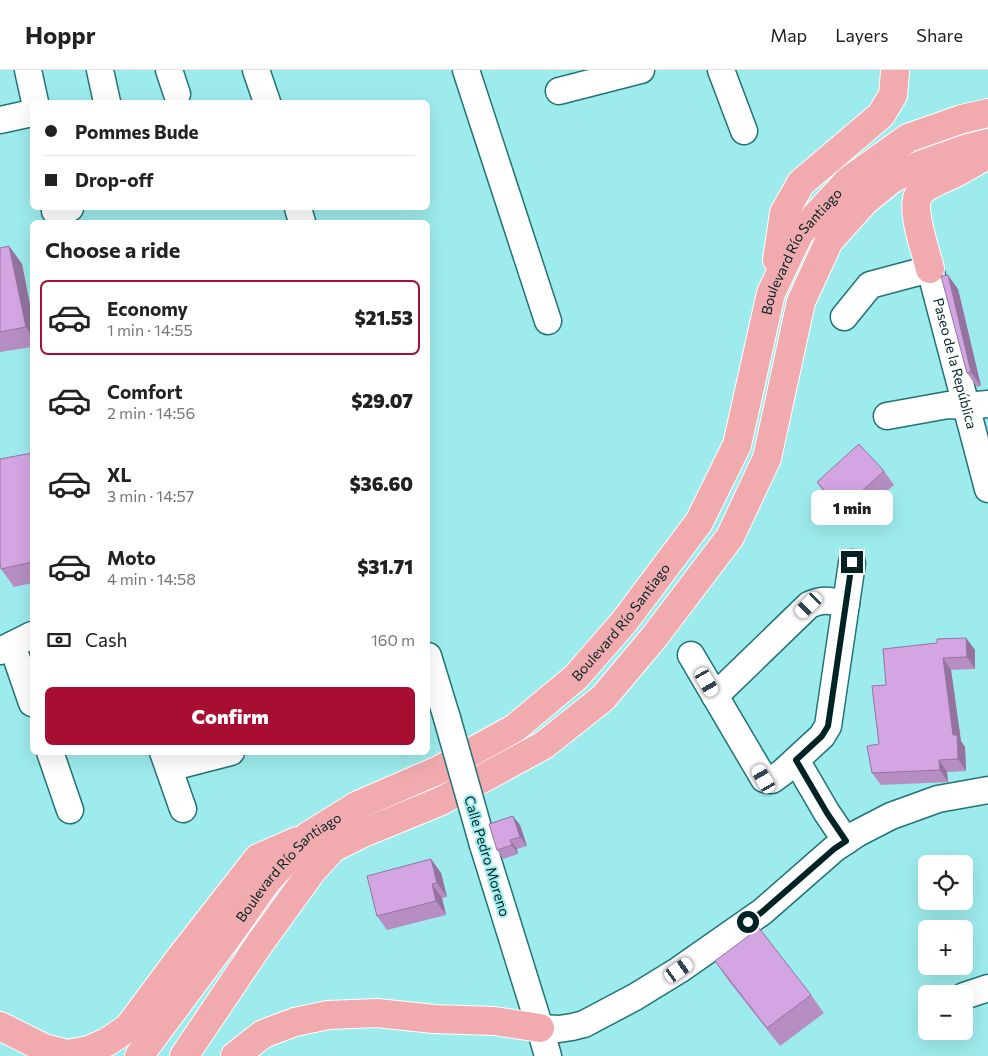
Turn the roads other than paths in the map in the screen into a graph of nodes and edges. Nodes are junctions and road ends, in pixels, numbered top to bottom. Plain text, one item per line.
1 (28, 70) edge
2 (100, 70) edge
3 (256, 70) edge
4 (466, 70) edge
5 (640, 70) edge
6 (722, 70) edge
7 (897, 71) edge
8 (559, 91) dead end
9 (35, 100) edge
10 (107, 100) edge
11 (266, 100) edge
12 (30, 113) edge
13 (988, 114) edge
14 (0, 120) edge
15 (744, 131) dead end
16 (988, 143) edge
17 (988, 154) edge
18 (930, 268) junction
19 (771, 293) junction
20 (844, 317) dead end
21 (548, 321) dead end
22 (977, 405) edge
23 (887, 416) dead end
24 (988, 489) edge
25 (852, 562) dead end
26 (846, 604) junction
27 (15, 644) edge
28 (691, 655) dead end
29 (430, 671) edge
30 (30, 696) edge
31 (715, 696) junction
32 (51, 755) edge
33 (207, 755) edge
34 (166, 760) edge
35 (790, 766) junction
36 (988, 790) edge
37 (183, 809) dead end
38 (70, 810) dead end
39 (308, 836) junction
40 (840, 845) junction
41 (988, 988) edge
42 (973, 993) edge
43 (0, 1027) edge
44 (540, 1028) junction
45 (13, 1056) edge
46 (139, 1056) edge
47 (184, 1056) edge
48 (235, 1056) edge
49 (548, 1056) edge

1 - 9 street
2 - 10 street
3 - 11 street
4 - 21 street
5 - 8 street
6 - 15 street
7 - 19 main road
12 - 14 street
13 - 19 main road, Boulevard Río Santiago
16 - 47 main road, Boulevard Río Santiago
17 - 18 main road
18 - 20 street
18 - 22 street, Paseo de la República
19 - 39 main road, Boulevard Río Santiago
22 - 23 street
22 - 24 street, Paseo de la República
25 - 26 street
26 - 31 street
26 - 35 street
27 - 30 street
28 - 31 street
29 - 44 street, Calle Pedro Moreno, bridge
31 - 35 street
32 - 38 street
33 - 34 street
34 - 37 street
35 - 40 street
36 - 40 street
39 - 43 main road
39 - 46 main road, Boulevard Río Santiago
40 - 44 street
41 - 42 street
43 - 45 main road
44 - 48 main road
44 - 49 street, Calle Pedro Moreno

